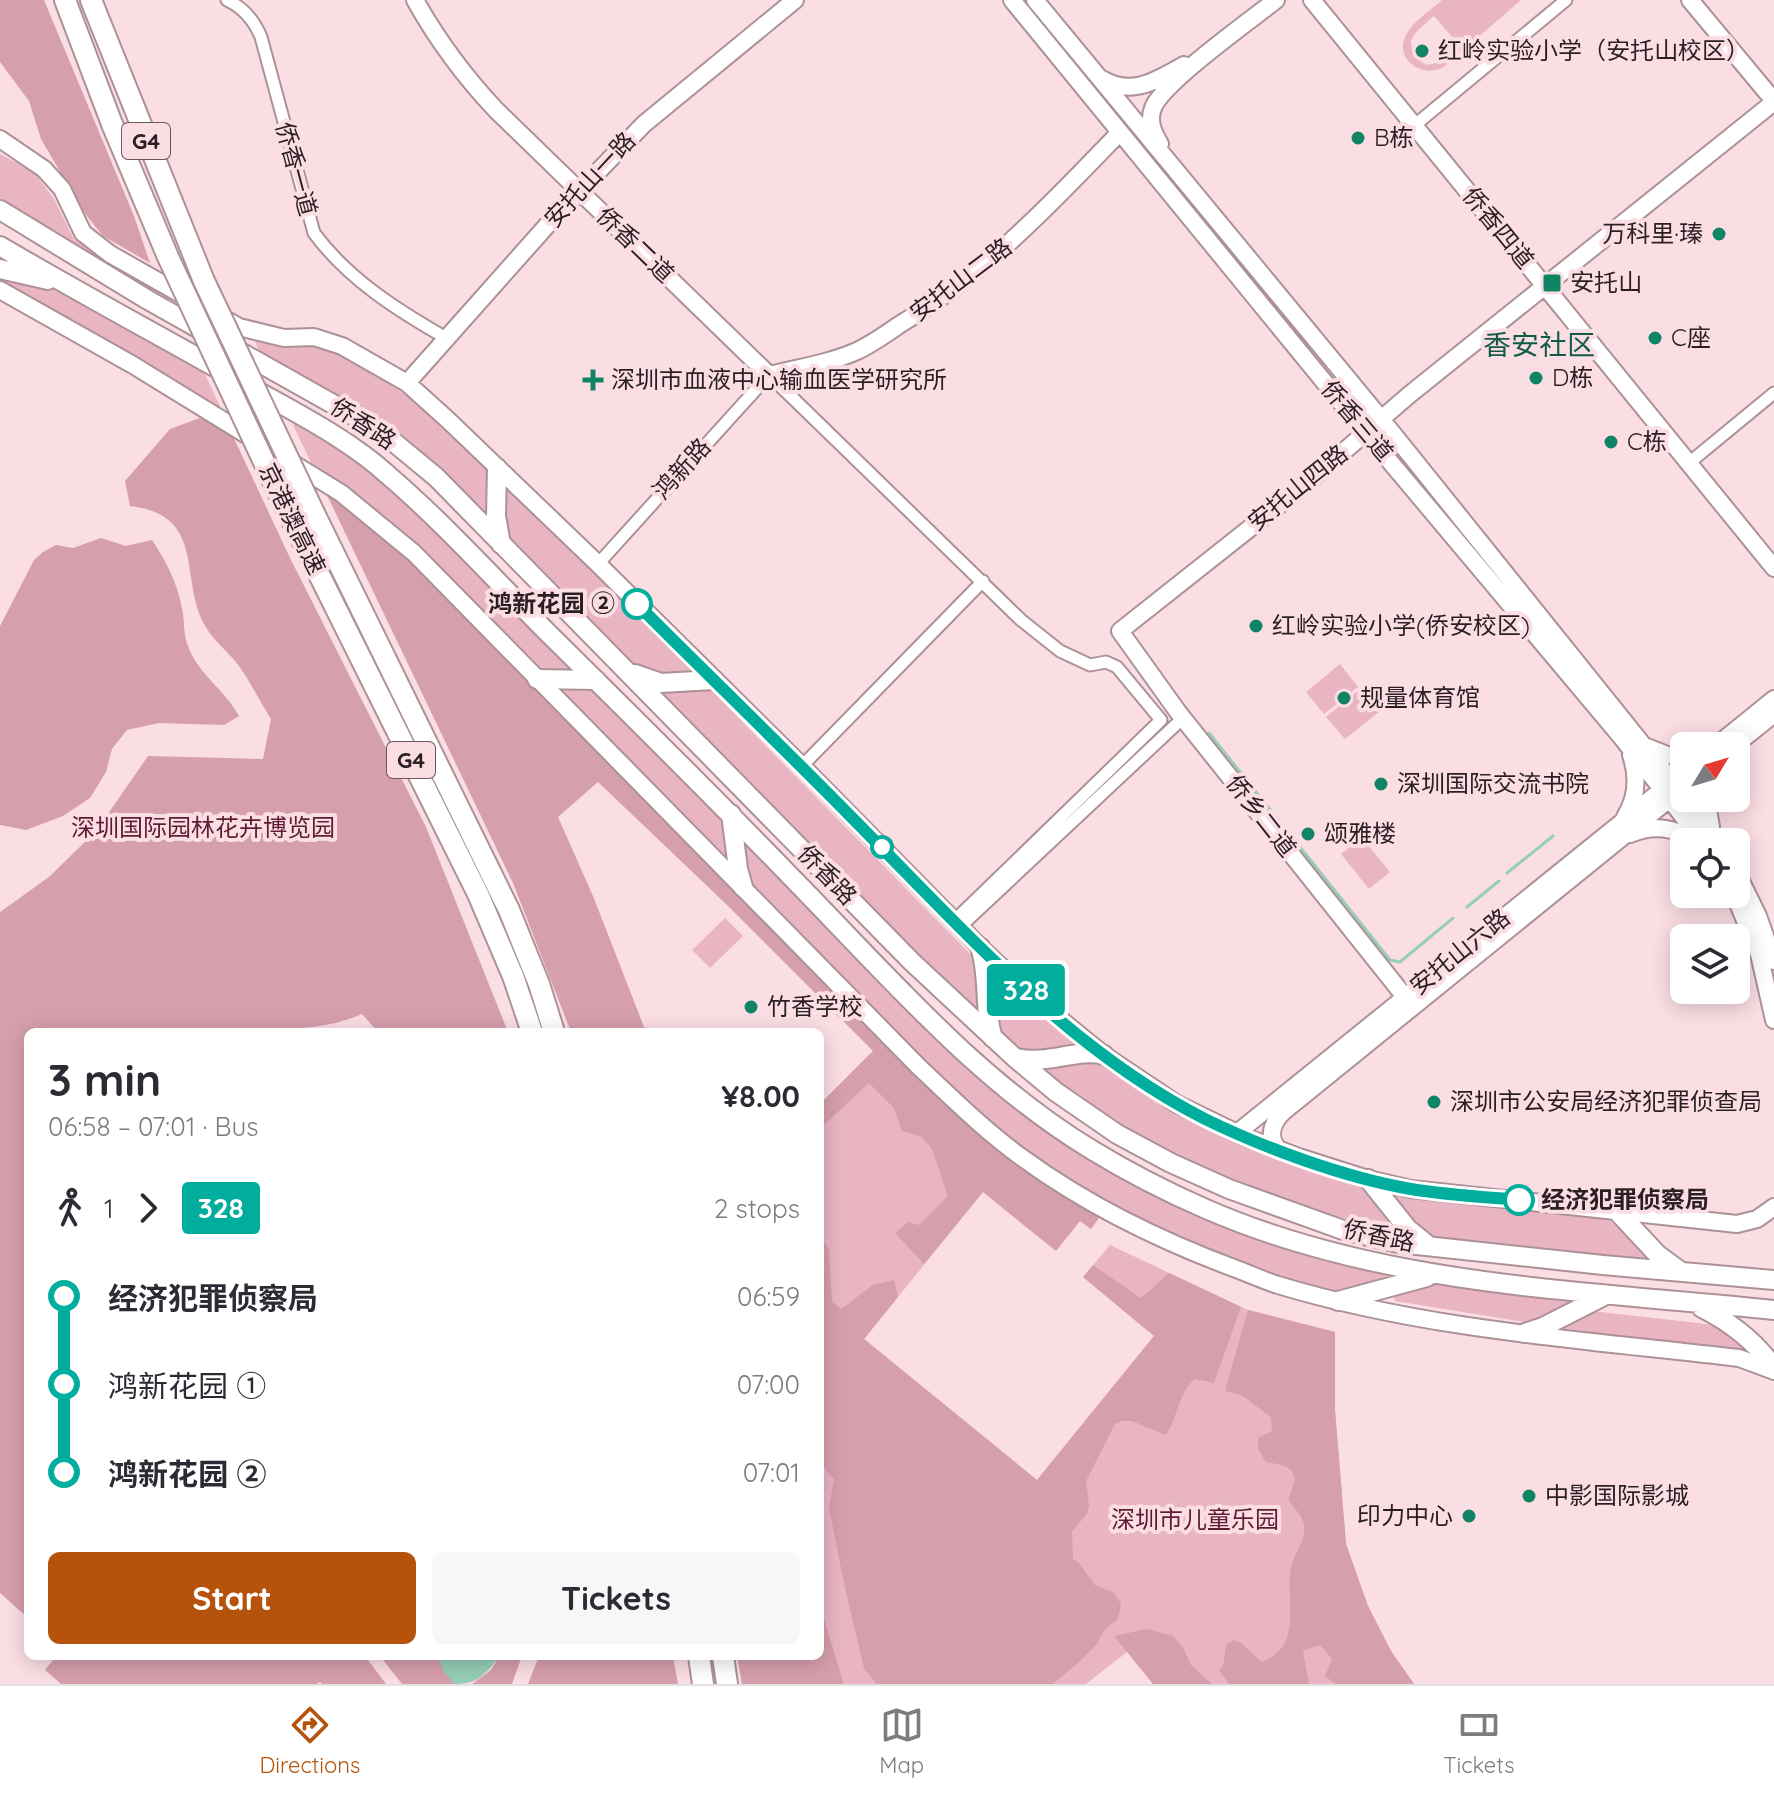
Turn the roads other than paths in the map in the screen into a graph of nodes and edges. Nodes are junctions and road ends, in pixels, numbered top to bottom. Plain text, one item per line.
1 (65, 0) edge
2 (91, 0) edge
3 (227, 0) edge
4 (415, 0) edge
5 (795, 0) edge
6 (1012, 0) edge
7 (1035, 0) edge
8 (1276, 0) edge
9 (1312, 0) edge
10 (1566, 0) edge
11 (1690, 0) edge
12 (1210, 51) junction
13 (1096, 74) junction
14 (1774, 102) edge
15 (1415, 125) junction
16 (1120, 132) junction
17 (0, 139) edge
18 (1171, 164) junction
19 (579, 191) junction
20 (0, 210) edge
21 (0, 246) edge
22 (0, 269) edge
23 (65, 284) junction
24 (1545, 285) junction
25 (0, 290) edge
26 (446, 338) junction
27 (769, 375) junction
28 (407, 383) junction
29 (1774, 393) edge
30 (1382, 420) junction
31 (1366, 433) junction
32 (1689, 463) junction
33 (497, 468) junction
34 (502, 547) junction
35 (598, 564) junction
36 (1774, 568) edge
37 (983, 581) junction
38 (1120, 631) joint
39 (629, 672) junction
40 (537, 679) junction
41 (596, 680) junction
42 (714, 680) junction
43 (1774, 699) edge
44 (1774, 714) edge
45 (1183, 718) junction
46 (1733, 732) edge
47 (1750, 733) edge
48 (1631, 740) junction
49 (1670, 754) edge
50 (802, 766) junction
51 (1670, 781) edge
52 (1670, 795) edge
53 (731, 814) junction
54 (1670, 829) edge
55 (1619, 832) junction
56 (743, 887) junction
57 (1750, 900) edge
58 (1740, 908) edge
59 (957, 924) junction
60 (980, 947) junction
61 (1774, 961) edge
62 (1405, 997) junction
63 (1774, 1020) edge
64 (531, 1028) edge
65 (553, 1028) edge
66 (993, 1038) junction
67 (1104, 1055) junction
68 (1014, 1057) junction
69 (1237, 1133) junction
70 (1278, 1149) junction
71 (1368, 1179) junction
72 (1774, 1207) edge
73 (1616, 1210) junction
74 (1432, 1247) junction
75 (1680, 1271) junction
76 (1442, 1276) junction
77 (1774, 1280) edge
78 (1609, 1295) junction
79 (1338, 1301) junction
80 (1693, 1304) junction
81 (1774, 1310) edge
82 (1525, 1333) junction
83 (1774, 1369) edge
84 (700, 1660) edge
85 (724, 1660) edge
86 (703, 1684) edge
87 (727, 1684) edge

1 - 64 highway, 京港澳高速 / G4, bridge
2 - 65 highway, 京港澳高速 / G4, bridge
3 - 26 street, 侨香一道
4 - 19 street, 侨香二道
5 - 19 street, 安托山一路
6 - 16 street, 侨香三道
7 - 13 street, 侨香三道
8 - 12 street
9 - 15 street, 侨香四道
10 - 15 street
11 - 14 street
12 - 13 street
12 - 18 street
13 - 18 street, 侨香三道
14 - 24 street, 安托山四路
15 - 24 street, 侨香四道
16 - 27 street, 安托山二路
16 - 31 street, 侨香三道
17 - 28 street
18 - 30 street, 侨香三道
19 - 26 street, 安托山一路
19 - 27 street, 侨香二道
20 - 34 main road, 侨香路
21 - 23 main road, 侨香路
22 - 23 main road
23 - 41 main road, 侨香路
24 - 30 street, 安托山四路
24 - 32 street, 侨香四道
25 - 40 street
26 - 28 street, 安托山一路
27 - 35 street, 鸿新路
27 - 37 street
28 - 33 street
29 - 32 street
30 - 31 street, 安托山四路
30 - 48 street, 侨香三道
31 - 38 street, 安托山四路
31 - 48 street, 侨香三道
32 - 36 street, 侨香四道
33 - 34 main road
33 - 35 street
34 - 39 main road, 侨香路
35 - 42 street
37 - 50 street
37 - 59 street
38 - 45 street, 侨乡二道
39 - 42 main road
39 - 66 main road, 侨香路
40 - 41 main road
40 - 56 street
41 - 53 main road, 侨香路
42 - 50 street
43 - 46 street
44 - 47 street
45 - 59 street
45 - 62 street, 侨乡二道
48 - 49 street
48 - 51 street, 侨香三道
48 - 55 street
50 - 59 street
52 - 55 street, 安托山六路
53 - 56 main road
53 - 76 main road, 侨香路
54 - 55 street
55 - 62 street, 安托山六路
55 - 70 street, 安托山六路
56 - 79 street
57 - 61 street
58 - 63 street
59 - 60 street
60 - 66 main road
60 - 67 street
62 - 69 street, 安托山六路
66 - 68 main road, 侨香路
67 - 68 main road
67 - 69 street
68 - 74 main road, 侨香路
69 - 70 street
70 - 71 street
71 - 73 street
71 - 74 main road
72 - 73 street
73 - 75 main road
74 - 75 main road, 侨香路
75 - 77 main road, 侨香路
76 - 78 main road, 侨香路
76 - 79 main road
78 - 80 main road, 侨香路
78 - 82 main road
79 - 82 street
80 - 81 main road, 侨香路
80 - 83 main road
82 - 83 street
84 - 86 highway
85 - 87 highway

